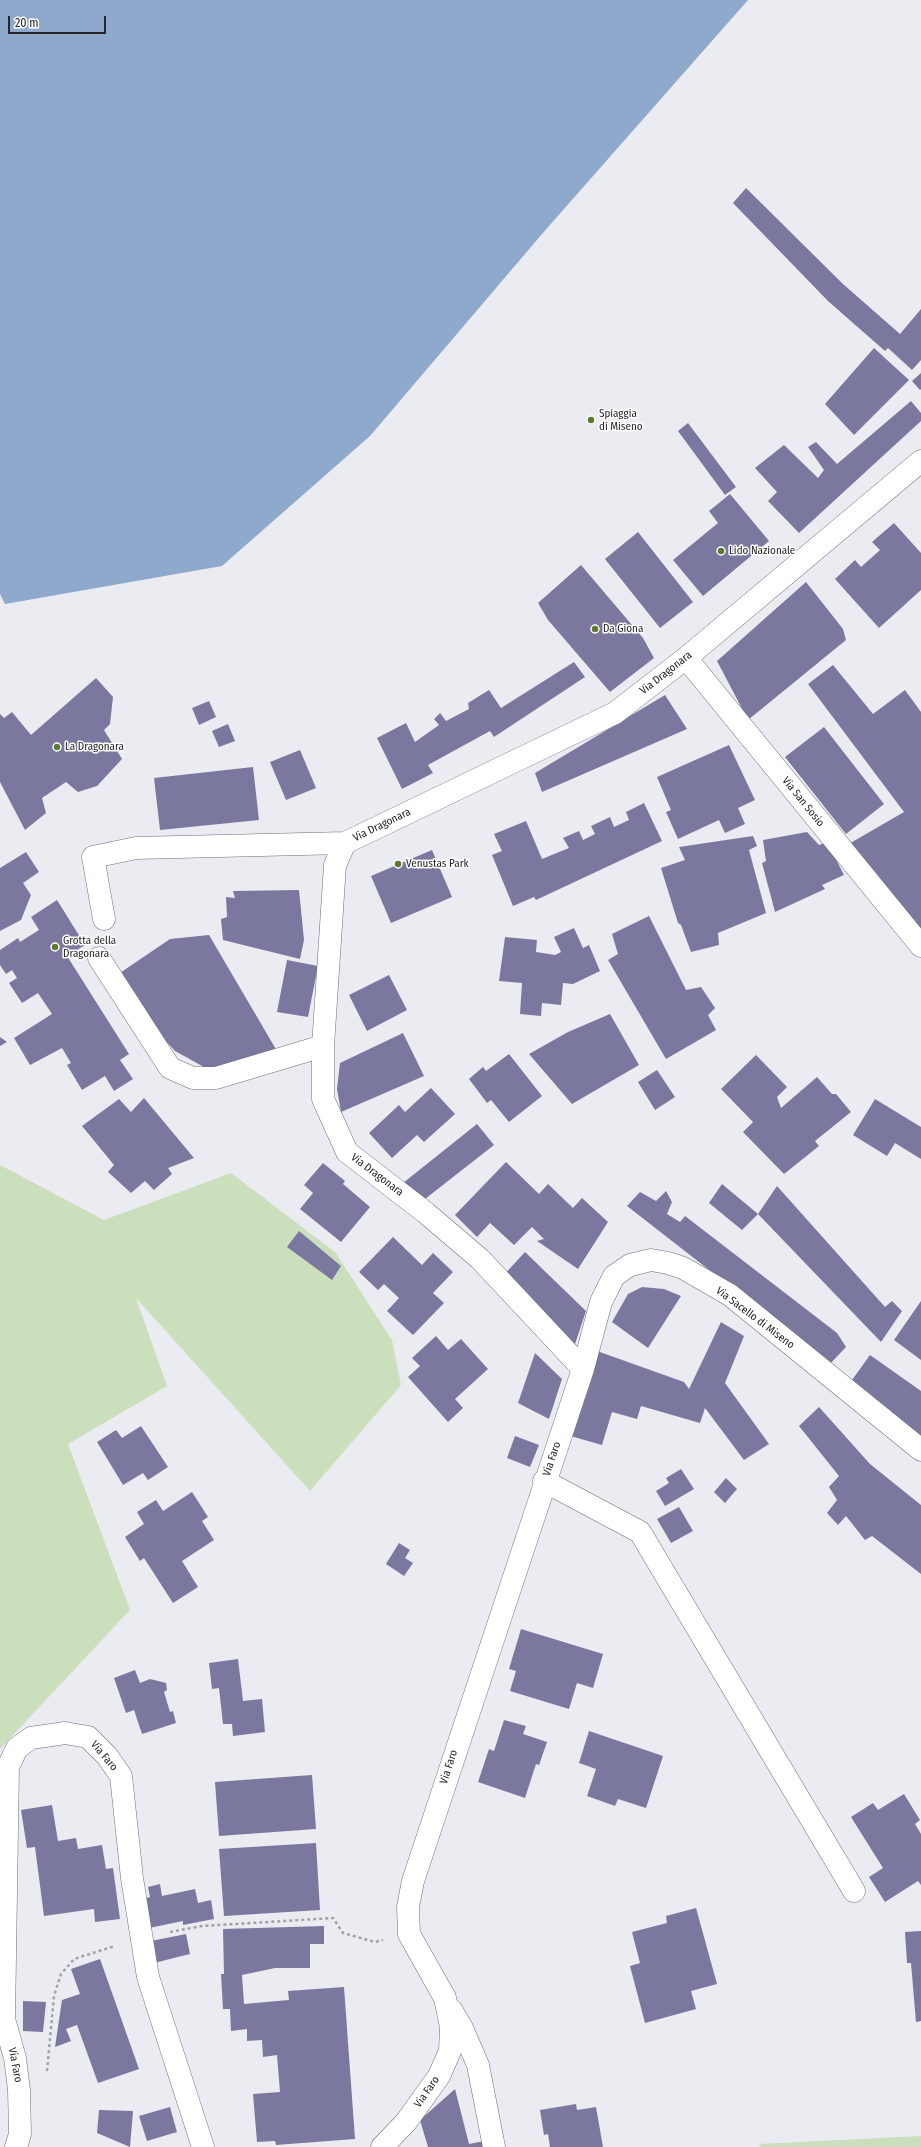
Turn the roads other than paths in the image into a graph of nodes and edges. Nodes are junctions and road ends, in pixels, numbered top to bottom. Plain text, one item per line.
1 (921, 461) edge
2 (686, 658) junction
3 (345, 843) junction
4 (104, 918) dead end
5 (921, 946) edge
6 (99, 958) dead end
7 (323, 1046) junction
8 (583, 1369) junction
9 (921, 1450) edge
10 (544, 1481) junction
11 (854, 1891) dead end
12 (444, 1998) junction
13 (16, 2147) edge
14 (203, 2147) edge
15 (382, 2147) edge
16 (494, 2147) edge

1 - 2 street, Via Dragonara
2 - 3 street, Via Dragonara
2 - 5 street, Via San Sosio
3 - 4 street
3 - 7 street, Via Dragonara
6 - 7 street
7 - 8 street, Via Dragonara
8 - 9 street, Via Sacello di Miseno
8 - 10 street, Via Faro
10 - 11 street
10 - 12 street, Via Faro
12 - 15 street, Via Faro
12 - 16 street
13 - 14 street, Via Faro

